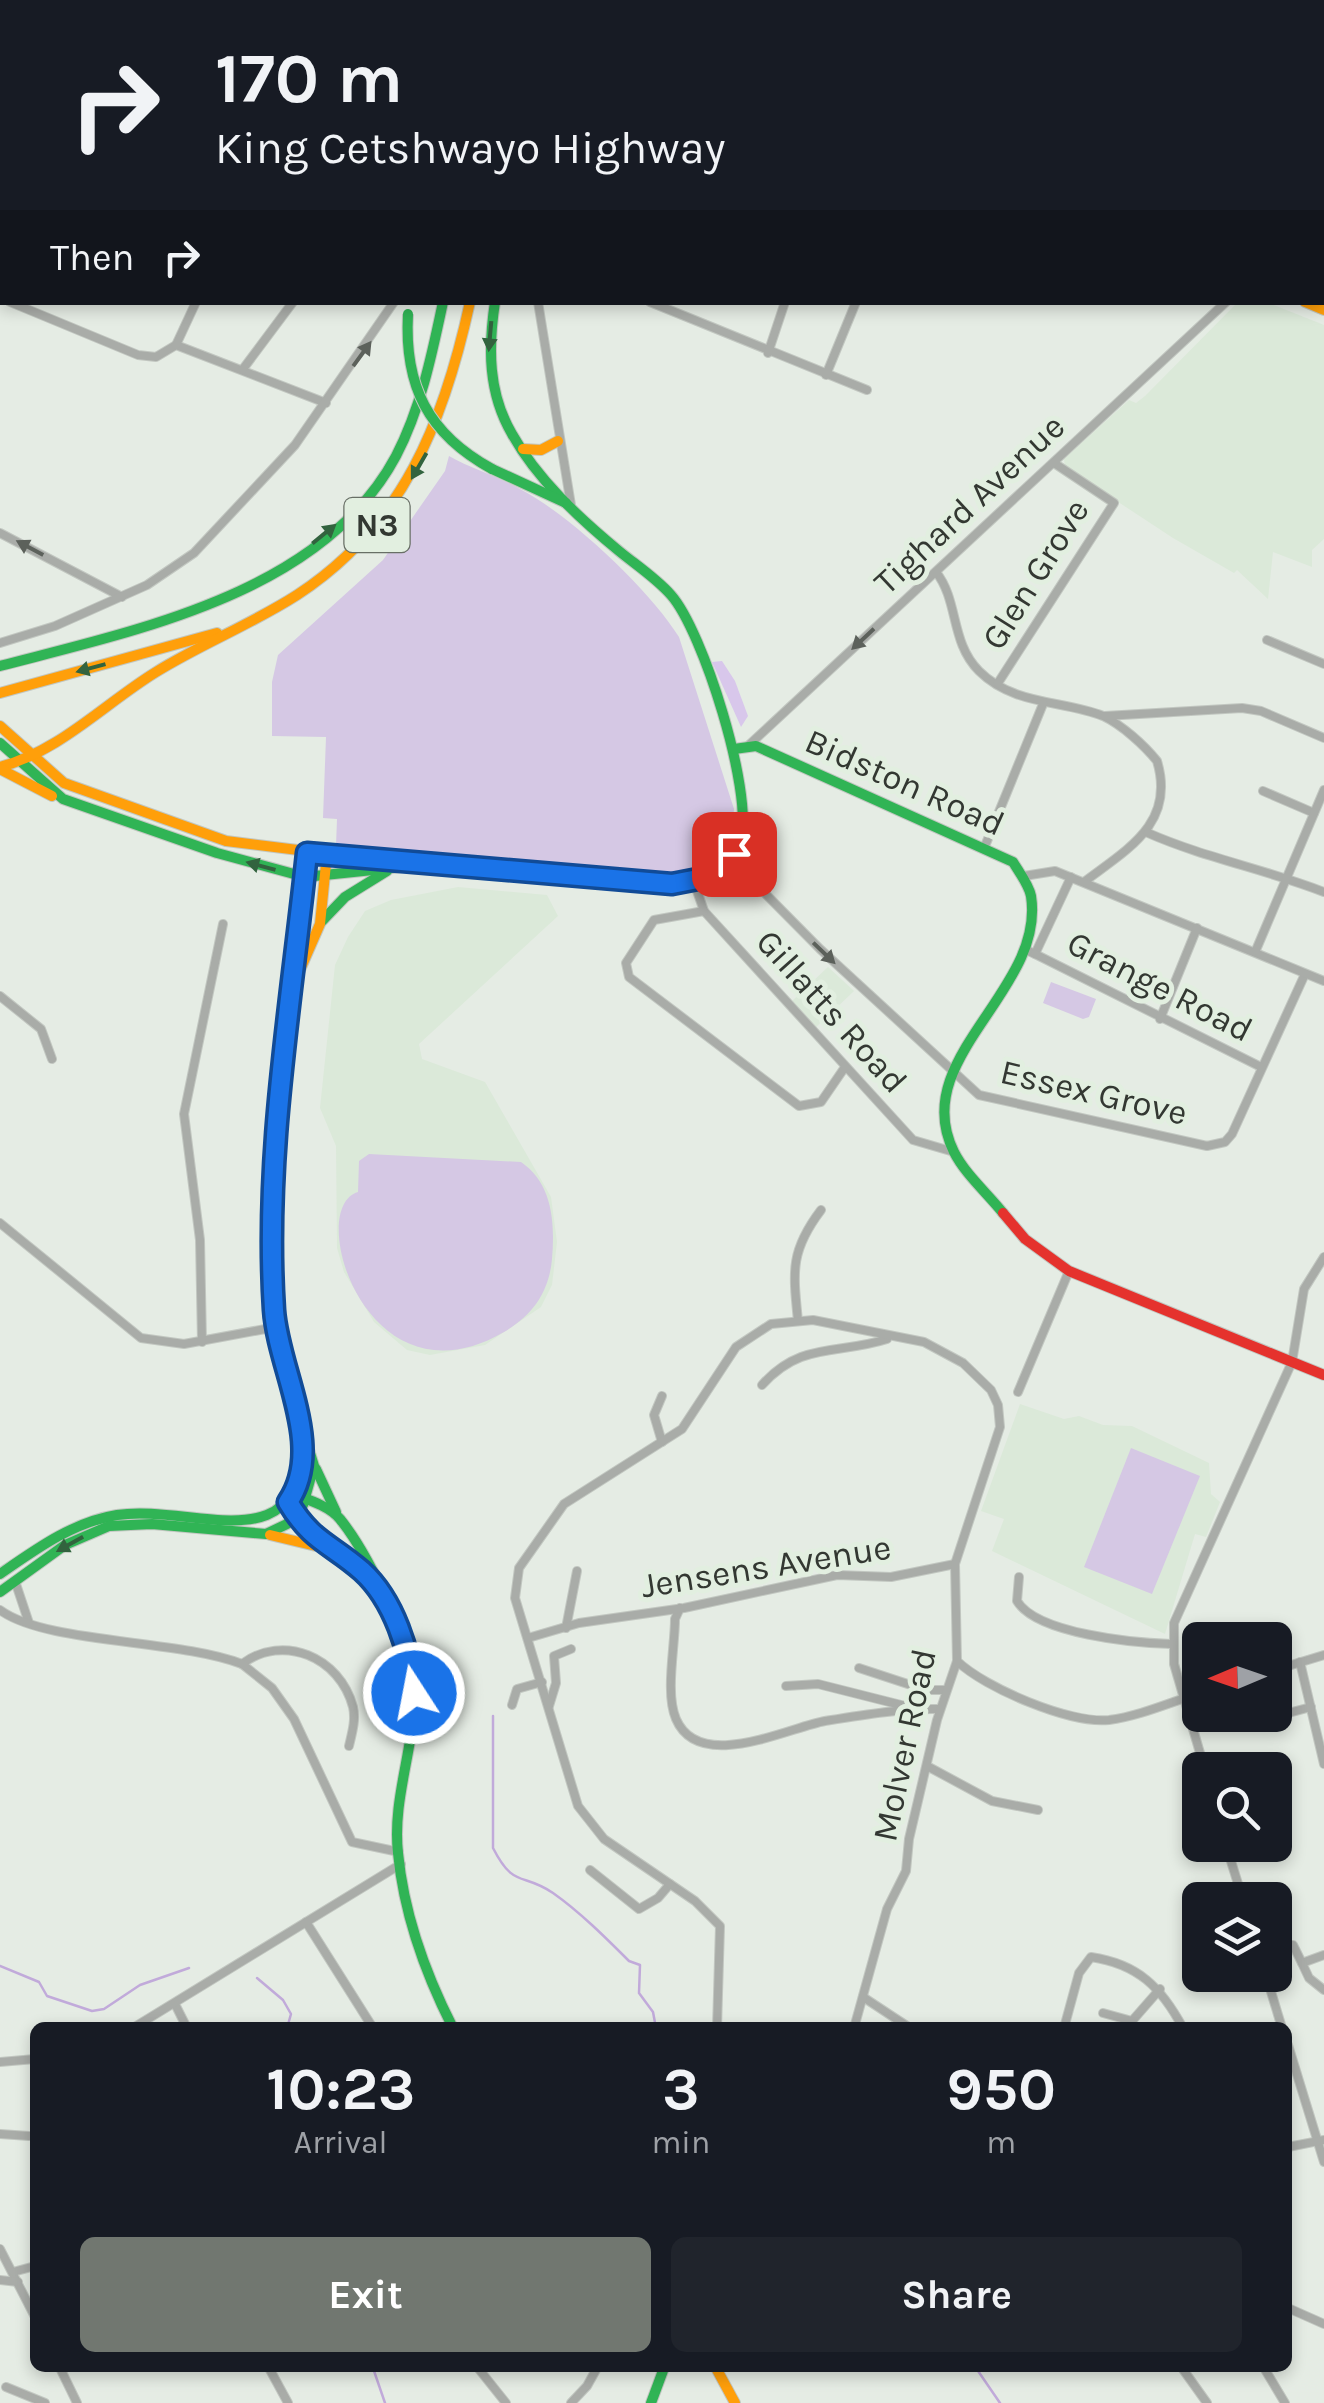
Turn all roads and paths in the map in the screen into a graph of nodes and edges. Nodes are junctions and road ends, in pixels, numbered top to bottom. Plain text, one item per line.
1 (195, 305) edge
2 (290, 305) edge
3 (392, 305) edge
4 (440, 305) edge
5 (469, 305) edge
6 (494, 305) edge
7 (538, 305) edge
8 (657, 305) edge
9 (784, 305) edge
10 (855, 305) edge
11 (1223, 305) edge
12 (32, 306) edge
13 (409, 308) edge
14 (176, 344) junction
15 (768, 353) junction
16 (243, 369) junction
17 (826, 375) junction
18 (867, 390) dead end
19 (326, 403) junction
20 (558, 441) junction
21 (522, 449) junction
22 (1054, 463) junction
23 (571, 506) junction
24 (0, 532) edge
25 (936, 572) junction
26 (122, 596) junction
27 (242, 625) junction
28 (1267, 640) dead end
29 (0, 643) edge
30 (1324, 664) edge
31 (0, 666) edge
32 (998, 683) junction
33 (6, 691) edge
34 (1043, 704) junction
35 (1102, 716) junction
36 (0, 726) edge
37 (1324, 738) edge
38 (0, 743) edge
39 (749, 745) junction
40 (734, 749) junction
41 (31, 757) junction
42 (17, 762) junction
43 (0, 768) edge
44 (1324, 790) edge
45 (1262, 792) dead end
46 (63, 799) junction
47 (1314, 813) junction
48 (1148, 833) junction
49 (985, 846) junction
50 (307, 853) junction
51 (327, 854) junction
52 (731, 859) junction
53 (418, 865) junction
54 (392, 868) junction
55 (326, 876) junction
56 (1024, 876) junction
57 (305, 877) junction
58 (1071, 877) junction
59 (1287, 878) junction
60 (694, 882) junction
61 (1084, 882) junction
62 (1324, 892) edge
63 (704, 911) junction
64 (223, 924) dead end
65 (320, 924) junction
66 (1197, 928) junction
67 (1256, 950) junction
68 (1030, 952) junction
69 (1306, 974) junction
70 (296, 978) junction
71 (1324, 981) edge
72 (0, 996) edge
73 (1160, 1019) junction
74 (52, 1059) dead end
75 (845, 1067) junction
76 (1261, 1067) junction
77 (952, 1070) junction
78 (954, 1152) junction
79 (821, 1210) dead end
80 (0, 1222) edge
81 (1324, 1257) edge
82 (1069, 1272) junction
83 (798, 1320) junction
84 (276, 1327) junction
85 (891, 1338) junction
86 (202, 1342) junction
87 (1292, 1362) junction
88 (1324, 1375) edge
89 (762, 1384) dead end
90 (1018, 1392) dead end
91 (662, 1396) dead end
92 (299, 1425) junction
93 (662, 1442) junction
94 (313, 1464) junction
95 (290, 1498) junction
96 (306, 1499) junction
97 (296, 1516) junction
98 (339, 1518) junction
99 (270, 1535) junction
100 (331, 1550) junction
101 (954, 1564) junction
102 (578, 1571) dead end
103 (0, 1574) edge
104 (1019, 1577) dead end
105 (369, 1578) junction
106 (15, 1580) junction
107 (0, 1592) edge
108 (680, 1608) junction
109 (0, 1610) edge
110 (29, 1623) junction
111 (566, 1628) junction
112 (528, 1638) junction
113 (1171, 1644) junction
114 (571, 1649) dead end
115 (1324, 1655) edge
116 (957, 1661) junction
117 (1300, 1662) junction
118 (242, 1664) junction
119 (1292, 1665) edge
120 (860, 1668) dead end
121 (542, 1682) junction
122 (786, 1686) dead end
123 (946, 1690) junction
124 (1182, 1690) edge
125 (1182, 1699) edge
126 (512, 1705) dead end
127 (549, 1706) junction
128 (918, 1708) junction
129 (1312, 1708) junction
130 (940, 1709) junction
131 (1292, 1713) edge
132 (349, 1746) dead end
133 (1324, 1764) edge
134 (927, 1766) junction
135 (1038, 1810) dead end
136 (400, 1858) junction
137 (590, 1870) dead end
138 (670, 1884) junction
139 (306, 1922) junction
140 (1292, 1945) edge
141 (1324, 1956) edge
142 (1302, 1963) junction
143 (1160, 1989) junction
144 (1324, 1990) edge
145 (1271, 1992) edge
146 (864, 1997) junction
147 (175, 2004) junction
148 (1103, 2013) dead end
149 (143, 2022) edge
150 (184, 2022) edge
151 (369, 2022) edge
152 (450, 2022) edge
153 (718, 2022) edge
154 (856, 2022) edge
155 (901, 2022) edge
156 (1066, 2022) edge
157 (1126, 2022) edge
158 (1133, 2022) edge
159 (1179, 2022) edge
160 (1280, 2022) edge
161 (1292, 2057) edge
162 (30, 2060) edge
163 (0, 2062) edge
164 (0, 2134) edge
165 (28, 2136) dead end
166 (1321, 2141) edge
167 (1292, 2146) edge
168 (1324, 2162) edge
169 (0, 2249) edge
170 (30, 2267) edge
171 (13, 2272) junction
172 (0, 2280) edge
173 (18, 2282) junction
174 (30, 2307) edge
175 (1292, 2310) edge
176 (1324, 2324) edge
177 (62, 2372) edge
178 (271, 2372) edge
179 (481, 2372) edge
180 (595, 2372) edge
181 (663, 2372) edge
182 (718, 2372) edge
183 (1185, 2372) edge
184 (1266, 2372) edge
185 (6, 2387) dead end
186 (45, 2403) edge
187 (76, 2403) edge
188 (288, 2403) edge
189 (506, 2403) edge
190 (570, 2403) edge
191 (651, 2403) edge
192 (735, 2403) edge
193 (1207, 2403) edge
194 (1284, 2403) edge

1 - 14 street
2 - 16 street
19 -> 3 street
31 -> 4 main road, N3
5 -> 27 main road, N3
6 -> 21 main road
7 - 20 street
8 - 15 street
9 - 15 street
10 - 17 street
11 - 22 street, Tighard Avenue
12 - 14 street
13 - 23 main road, bridge
14 - 16 street
15 - 17 street
16 - 19 street
17 - 18 street
19 - 26 street
20 - 21 main road
20 - 23 street
21 - 23 main road
22 - 25 street, Tighard Avenue
22 - 32 street, Glen Grove
23 - 40 main road
26 -> 24 street
25 - 32 street
25 -> 39 street, Tighard Avenue
26 - 29 street
27 -> 33 main road, N3
27 - 41 main road
28 - 30 street
32 - 34 street
34 - 35 street
34 - 49 street
35 - 37 street
35 - 48 street
36 - 41 main road
38 - 42 main road
39 - 40 main road, Bidston Road
39 - 49 main road, Bidston Road
40 - 52 main road
41 - 42 main road
41 - 50 main road
42 - 43 main road
42 - 46 main road
43 - 46 main road
44 - 47 street
45 - 47 street
57 -> 46 main road
47 - 59 street
48 - 59 street
48 - 61 street
49 - 56 main road, Bidston Road
50 - 51 main road
50 - 57 main road
51 - 53 main road
51 - 55 main road
52 - 60 main road
52 -> 77 street, Essex Grove
53 - 54 main road
53 - 60 main road
54 - 55 main road
54 - 65 main road
55 - 57 main road
55 - 65 main road
56 - 58 street, Bidston Road
56 - 68 main road
57 - 70 main road
58 - 61 street, Bidston Road
58 - 68 street
59 - 62 street
59 - 67 street
60 - 63 street, Gillatts Road
61 - 66 street, Bidston Road
63 - 75 street, Gillatts Road
63 - 75 street
64 - 86 street
65 - 70 main road
66 - 67 street, Bidston Road
66 - 73 street
67 - 69 street, Bidston Road
68 - 73 street, Grange Road
68 - 77 main road
69 - 71 street, Bidston Road
69 - 76 street, Essex Grove
70 - 84 main road
72 - 74 street
73 - 76 street, Grange Road
75 - 78 street, Gillatts Road
76 - 77 street, Essex Grove
77 - 78 main road
78 - 82 main road
79 - 83 street
80 - 86 street
81 - 87 street
82 - 87 main road
82 - 90 street
83 - 85 street
83 - 93 street
84 - 86 street
84 - 92 main road
85 - 89 street
85 - 101 street, Molver Road
87 - 88 main road
87 - 113 street
91 - 93 street
92 - 94 main road
92 - 95 main road
93 - 112 street
94 - 96 main road
94 - 98 main road
95 - 96 main road
95 - 97 main road
95 - 103 main road
96 - 97 main road
96 - 98 main road
97 - 99 main road
97 - 100 main road
98 - 105 main road
99 - 100 main road
99 -> 106 main road
100 - 105 main road
101 - 108 street, Jensens Avenue
101 - 116 street, Molver Road
102 - 111 street
104 - 113 street
105 - 136 main road
106 - 107 main road
106 - 110 street
108 - 111 street, Jensens Avenue
108 - 128 street
109 - 110 street
110 - 118 street
111 - 112 street, Jensens Avenue
112 - 121 street
113 - 124 street
114 - 127 street
115 - 117 street
116 - 123 street, Molver Road
116 - 125 street
117 - 119 street
117 - 129 street
118 - 132 street
118 - 136 street
120 - 123 street
121 - 126 street
121 - 127 street
122 - 128 street
123 - 130 street, Molver Road
127 - 138 street
128 - 130 street
129 - 131 street
129 - 133 street
130 - 134 street, Molver Road
134 - 135 street
134 - 146 street, Molver Road
136 - 139 street
136 - 152 main road
137 - 138 street
138 - 153 street
139 - 147 street
139 - 151 street
140 - 142 street
141 - 142 street
142 - 144 street
143 - 156 street
143 - 158 street
143 - 159 street
145 - 160 street
146 - 154 street, Molver Road
146 - 155 street
147 - 149 street
147 - 150 street
148 - 157 street
161 - 166 street
162 - 163 street
164 - 165 street
166 - 167 street
166 - 168 street
169 - 171 street
170 - 171 street
171 - 173 street
172 - 173 street
173 - 174 street
175 - 176 street
177 - 187 street
178 - 188 street
179 - 189 street
180 - 190 street
181 - 191 main road
182 - 192 main road
183 - 193 street
184 - 194 street
185 - 186 street

